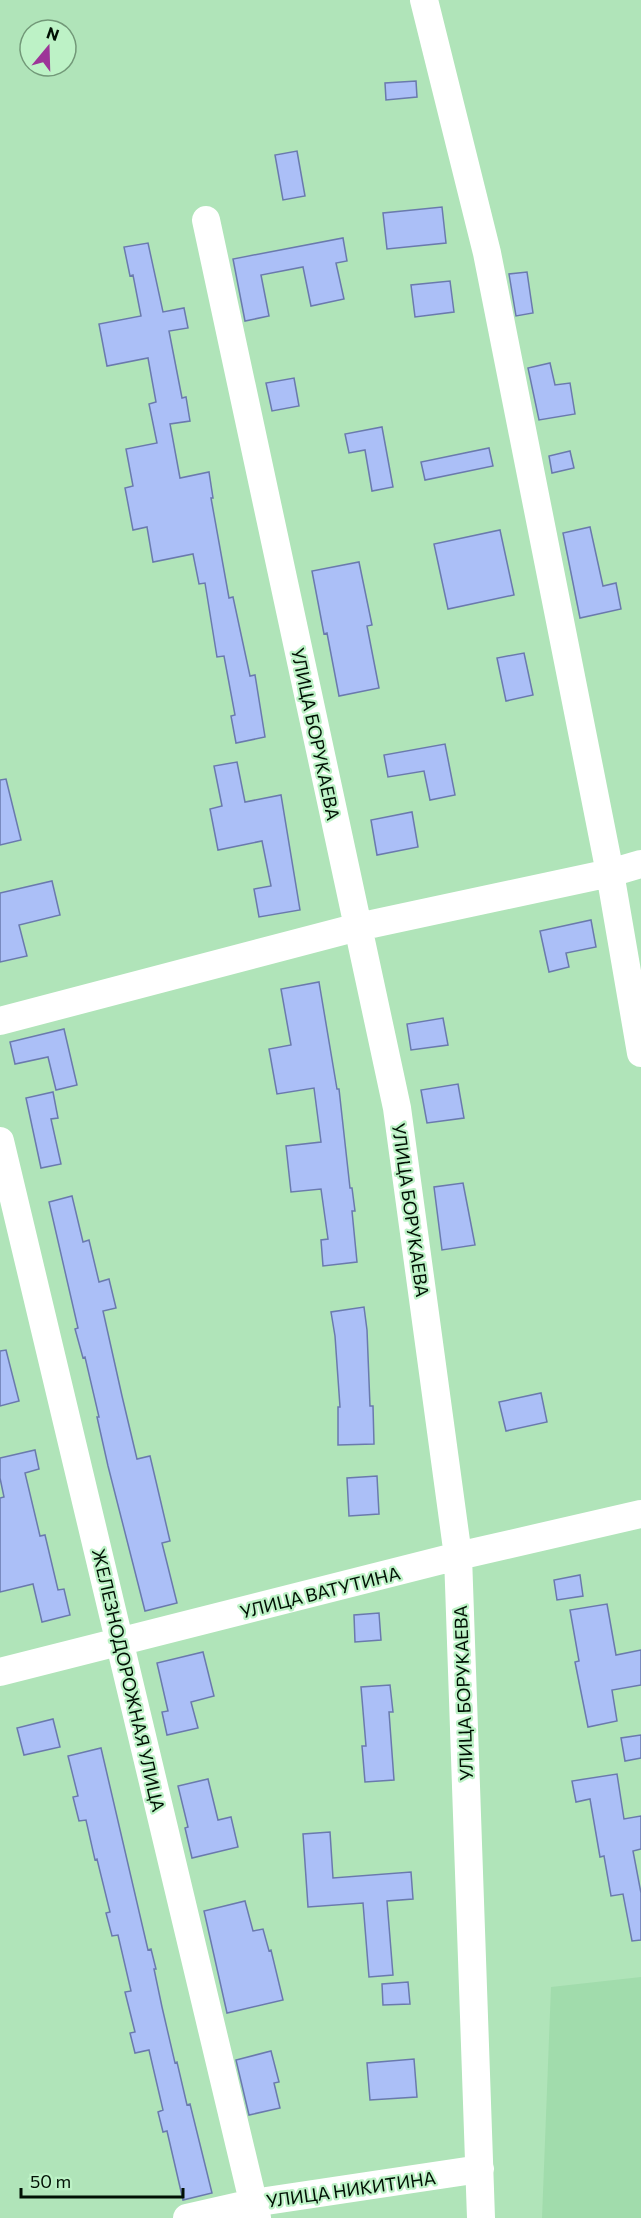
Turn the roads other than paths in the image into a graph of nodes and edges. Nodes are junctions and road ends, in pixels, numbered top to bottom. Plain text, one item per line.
1 (424, 0) edge
2 (206, 220) dead end
3 (641, 864) edge
4 (609, 873) junction
5 (358, 927) junction
6 (0, 1021) edge
7 (641, 1053) edge
8 (0, 1141) edge
9 (641, 1514) edge
10 (458, 1556) junction
11 (120, 1643) junction
12 (0, 1672) edge
13 (480, 2169) junction
14 (255, 2211) edge
15 (187, 2218) edge
16 (481, 2218) edge

1 - 4 street
2 - 5 street, УЛИЦА БОРУКАЕВА
3 - 4 street
4 - 5 street
4 - 7 street
5 - 6 street
5 - 10 street, УЛИЦА БОРУКАЕВА
8 - 11 street, ЖЕЛЕЗНОДОРОЖНАЯ УЛИЦА
9 - 10 street, УЛИЦА ВАТУТИНА
10 - 11 street, УЛИЦА ВАТУТИНА
10 - 13 street, УЛИЦА БОРУКАЕВА
11 - 12 street, УЛИЦА ВАТУТИНА
11 - 14 street, ЖЕЛЕЗНОДОРОЖНАЯ УЛИЦА
13 - 14 street, УЛИЦА НИКИТИНА
13 - 16 street, УЛИЦА БОРУКАЕВА
14 - 15 street, УЛИЦА НИКИТИНА

